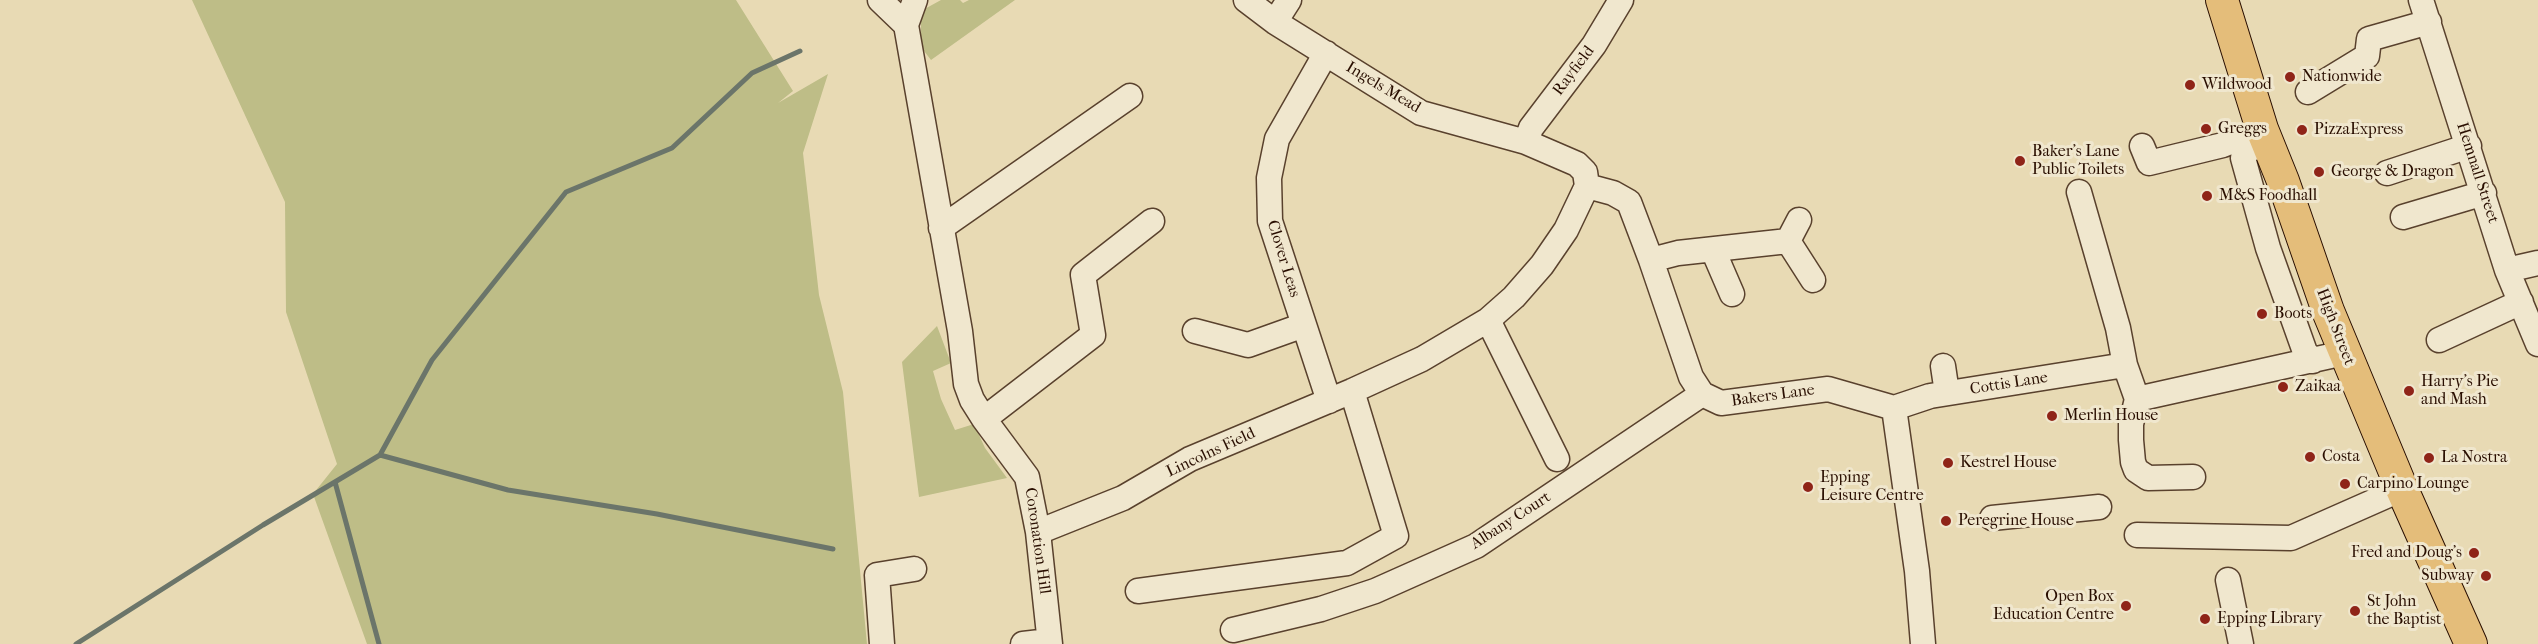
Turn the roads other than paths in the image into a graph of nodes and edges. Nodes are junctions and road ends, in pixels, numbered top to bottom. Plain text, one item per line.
1 (880, 0) edge
2 (915, 0) edge
3 (1246, 0) edge
4 (1289, 0) edge
5 (1621, 0) edge
6 (2222, 0) edge
7 (2425, 11) edge
8 (1275, 22) junction
9 (906, 25) junction
10 (1326, 53) junction
11 (2308, 92) dead end
12 (1130, 96) dead end
13 (2265, 135) junction
14 (1526, 142) junction
15 (2142, 146) dead end
16 (2469, 146) junction
17 (2386, 173) dead end
18 (1587, 186) junction
19 (2079, 192) dead end
20 (2484, 193) junction
21 (2403, 217) dead end
22 (1152, 221) dead end
23 (941, 228) junction
24 (1713, 250) junction
25 (1651, 260) junction
26 (2538, 263) edge
27 (2507, 270) junction
28 (1813, 280) dead end
29 (1732, 294) dead end
30 (2521, 302) junction
31 (1488, 320) junction
32 (1304, 325) junction
33 (1195, 331) dead end
34 (2439, 340) dead end
35 (2538, 344) edge
36 (2344, 353) junction
37 (2313, 361) junction
38 (2125, 365) junction
39 (1943, 366) dead end
40 (1352, 391) junction
41 (1947, 393) junction
42 (1702, 394) junction
43 (2137, 399) junction
44 (1329, 401) junction
45 (1894, 408) junction
46 (984, 419) junction
47 (1557, 459) dead end
48 (2193, 477) dead end
49 (2402, 489) junction
50 (2099, 507) dead end
51 (1992, 518) dead end
52 (1038, 532) junction
53 (2138, 535) dead end
54 (914, 569) dead end
55 (2228, 580) dead end
56 (1138, 591) dead end
57 (1232, 629) edge
58 (1050, 643) edge
59 (882, 644) edge
60 (1023, 644) edge
61 (1923, 644) edge
62 (2241, 644) edge
63 (2471, 644) edge

1 - 9 street
2 - 9 street, Coronation Hill
3 - 8 street, Ingels Mead
4 - 8 street
5 - 14 street, Rayfield
6 - 13 main road, High Street
7 - 11 street
7 - 16 street, Hemnall Street
8 - 10 street, Ingels Mead
9 - 23 street, Coronation Hill
10 - 14 street, Ingels Mead
10 - 32 street, Clover Leas
12 - 23 street
13 - 15 street
13 - 36 main road, High Street
13 - 37 street
14 - 18 street, Ingels Mead
16 - 17 street
16 - 20 street, Hemnall Street
18 - 25 street
18 - 31 street, Lincolns Field
19 - 38 street
20 - 21 street
20 - 27 street, Hemnall Street
22 - 46 street
23 - 46 street, Coronation Hill
24 - 25 street
24 - 28 street
24 - 29 street
25 - 42 street
26 - 27 street
27 - 30 street, Hemnall Street
30 - 34 street
30 - 35 street, Hemnall Street
31 - 40 street, Lincolns Field
31 - 47 street
32 - 33 street
32 - 44 street, Clover Leas
36 - 37 street
36 - 49 main road, High Street
37 - 43 street
38 - 41 street, Cottis Lane
38 - 43 street
39 - 41 street
40 - 44 street, Lincolns Field
40 - 56 street
41 - 45 street, Cottis Lane
42 - 45 street, Bakers Lane
42 - 57 street, Albany Court
43 - 48 street
44 - 52 street, Lincolns Field
45 - 61 street
46 - 52 street, Coronation Hill
49 - 53 street
49 - 63 main road, High Street
50 - 51 street
52 - 58 street, Coronation Hill
54 - 59 street
55 - 62 street
58 - 60 street, Coronation Hill

